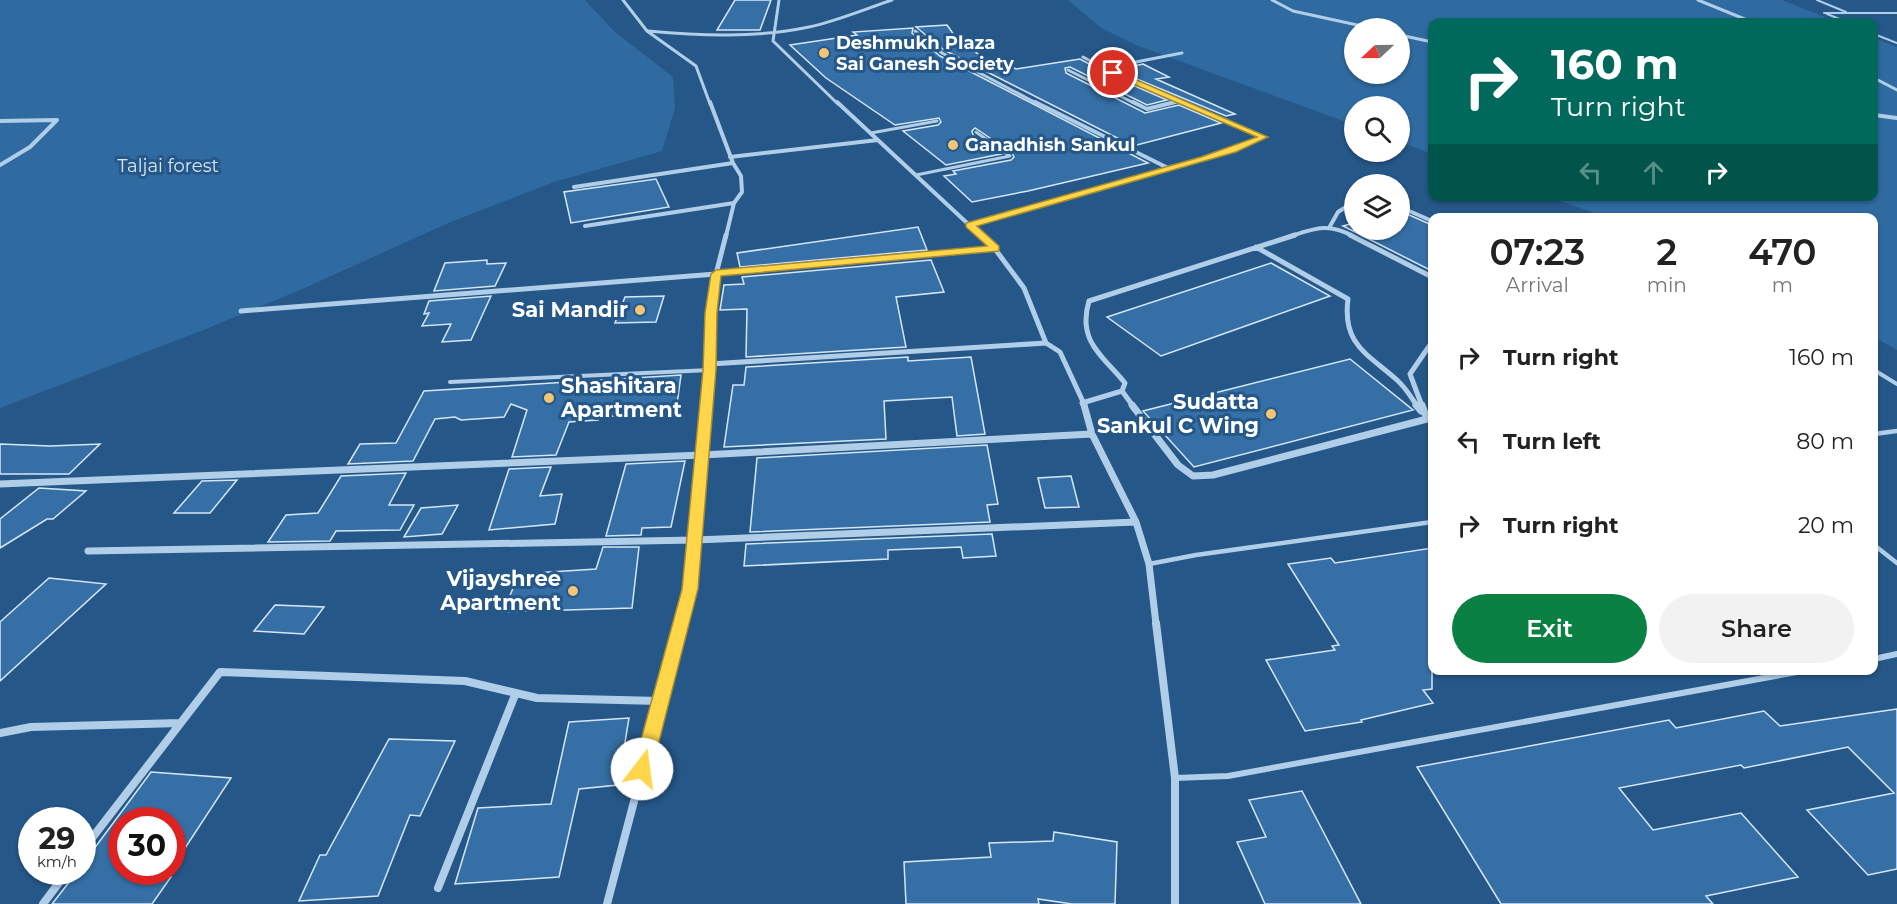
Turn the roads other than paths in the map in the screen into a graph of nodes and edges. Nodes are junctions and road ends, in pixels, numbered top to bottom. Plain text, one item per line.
1 (623, 0) edge
2 (779, 0) edge
3 (892, 0) edge
4 (1272, 0) edge
5 (1698, 0) edge
6 (1817, 0) edge
7 (1848, 13) junction
8 (1897, 13) edge
9 (1742, 18) edge
10 (1837, 18) edge
11 (1344, 22) edge
12 (647, 31) junction
13 (915, 31) dead end
14 (773, 34) junction
15 (1878, 36) edge
16 (1410, 37) edge
17 (1428, 41) edge
18 (1897, 43) edge
19 (1182, 53) dead end
20 (1083, 57) dead end
21 (1104, 68) junction
22 (1068, 70) dead end
23 (1878, 80) edge
24 (1897, 90) edge
25 (1181, 100) junction
26 (1878, 116) edge
27 (1897, 118) edge
28 (0, 121) edge
29 (937, 121) dead end
30 (975, 132) dead end
31 (871, 133) junction
32 (878, 140) junction
33 (731, 160) junction
34 (0, 165) edge
35 (1168, 168) junction
36 (916, 175) junction
37 (574, 187) dead end
38 (734, 203) junction
39 (1344, 207) edge
40 (1410, 211) edge
41 (1428, 219) edge
42 (970, 225) junction
43 (585, 226) dead end
44 (1329, 228) junction
45 (1256, 247) junction
46 (995, 249) junction
47 (716, 274) junction
48 (1428, 275) edge
49 (241, 311) dead end
50 (1046, 343) junction
51 (1428, 348) edge
52 (710, 367) junction
53 (1878, 372) edge
54 (450, 382) dead end
55 (1897, 384) edge
56 (1122, 391) junction
57 (1082, 403) junction
58 (1427, 419) junction
59 (1897, 431) edge
60 (1878, 433) edge
61 (1092, 434) junction
62 (702, 455) junction
63 (0, 484) edge
64 (1136, 522) junction
65 (1428, 523) edge
66 (695, 540) junction
67 (1878, 548) edge
68 (88, 551) dead end
69 (1897, 562) edge
70 (1149, 564) junction
71 (1897, 654) edge
72 (1878, 658) edge
73 (1781, 675) edge
74 (515, 695) junction
75 (660, 701) junction
76 (180, 723) junction
77 (0, 733) edge
78 (1175, 778) junction
79 (96, 833) edge
80 (57, 885) edge
81 (438, 888) dead end
82 (42, 904) edge
83 (607, 904) edge
84 (1175, 904) edge

1 - 12 street
2 - 14 street
3 - 14 street
4 - 11 street
5 - 9 street
6 - 7 lane
7 - 8 lane
7 - 10 lane
12 - 14 street
12 - 33 street
13 - 35 street
14 - 31 street
15 - 18 lane
16 - 17 street
19 - 21 street
20 - 21 street
21 - 25 street
22 - 25 street
23 - 24 street
25 - 35 street
26 - 27 street
28 - 34 street
29 - 31 lane
30 - 36 lane
31 - 32 street
32 - 33 street
32 - 36 street
33 - 37 street
33 - 38 street
35 - 42 street
36 - 42 street
38 - 43 street
38 - 47 street
39 - 44 street
40 - 41 street
42 - 46 street
44 - 45 street
44 - 48 street
45 - 56 street
45 - 58 street
46 - 47 street
46 - 50 street
47 - 49 street
47 - 52 street
50 - 52 street
50 - 57 street
51 - 58 street
52 - 54 lane
52 - 62 street
53 - 55 lane
56 - 57 street
56 - 58 street
57 - 61 street
59 - 60 lane
61 - 62 street
61 - 64 street
62 - 63 street
62 - 66 street
64 - 66 street
64 - 70 street
65 - 70 lane
66 - 68 street
66 - 75 street
67 - 69 lane
70 - 78 street
71 - 72 lane
73 - 78 lane
74 - 75 street
74 - 76 street
74 - 81 street
75 - 83 street
76 - 77 street
76 - 79 street
78 - 84 street
80 - 82 street

